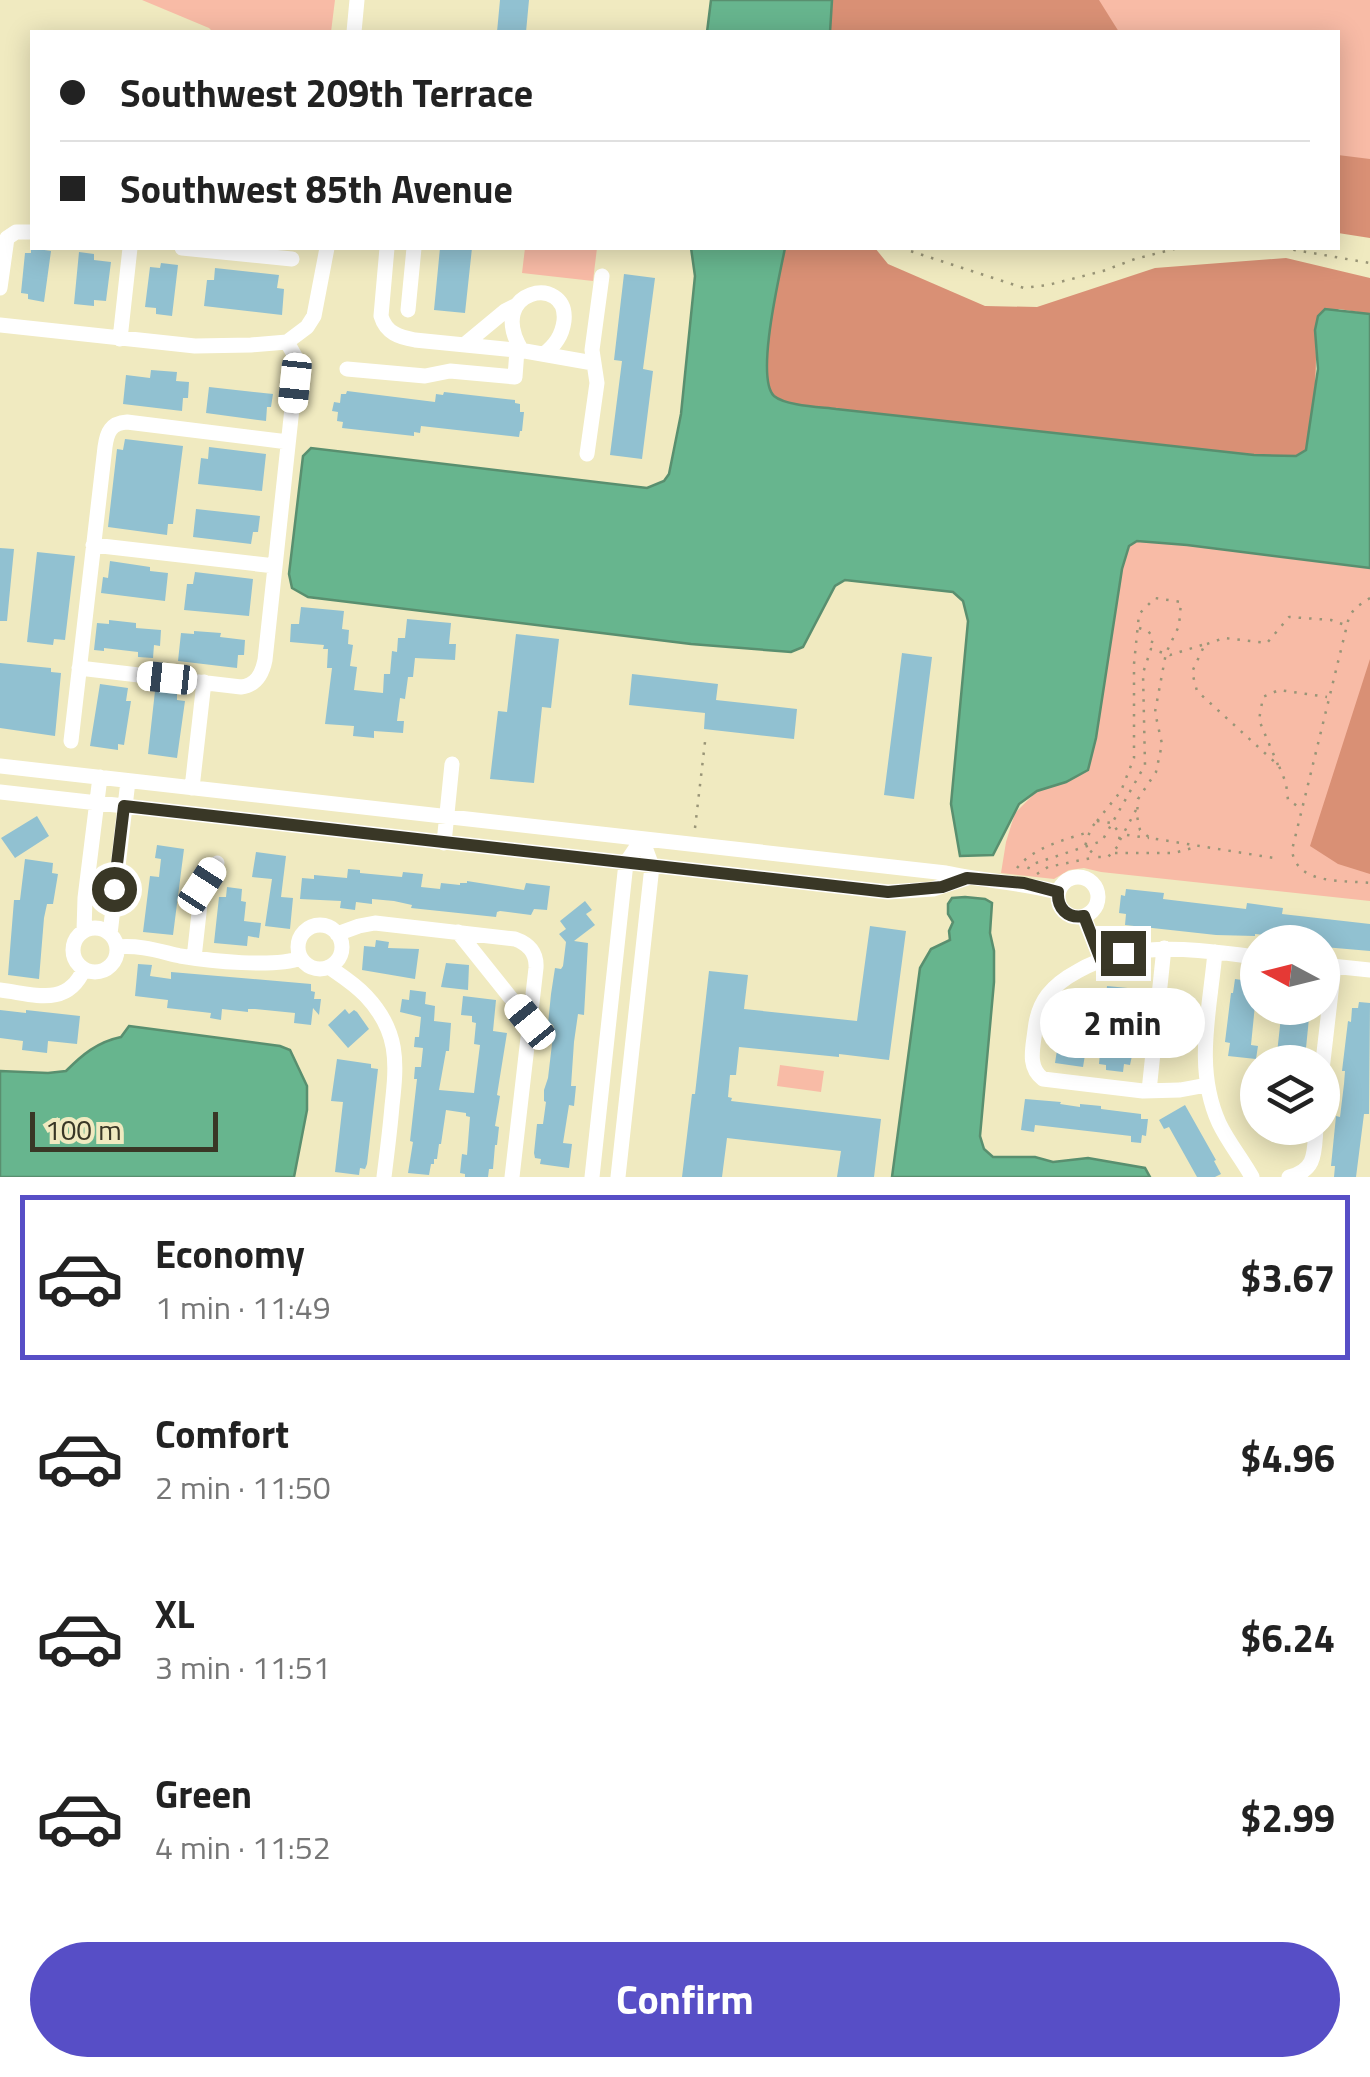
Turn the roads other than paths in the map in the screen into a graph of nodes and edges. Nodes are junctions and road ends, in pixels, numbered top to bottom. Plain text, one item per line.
1 (357, 0) edge
2 (354, 30) edge
3 (30, 232) edge
4 (130, 250) edge
5 (202, 250) edge
6 (327, 250) edge
7 (387, 250) edge
8 (414, 250) edge
9 (292, 259) dead end
10 (602, 276) dead end
11 (0, 288) edge
12 (515, 306) junction
13 (408, 310) dead end
14 (0, 325) edge
15 (120, 339) junction
16 (287, 342) junction
17 (438, 342) junction
18 (464, 345) junction
19 (520, 351) junction
20 (544, 354) junction
21 (593, 363) junction
22 (347, 370) dead end
23 (434, 374) junction
24 (288, 442) junction
25 (587, 454) dead end
26 (93, 544) junction
27 (275, 566) junction
28 (79, 668) junction
29 (204, 682) junction
30 (71, 741) dead end
31 (452, 764) dead end
32 (0, 766) edge
33 (100, 778) junction
34 (128, 781) junction
35 (192, 788) junction
36 (0, 792) edge
37 (97, 803) junction
38 (124, 806) junction
39 (448, 816) junction
40 (642, 839) junction
41 (444, 842) junction
42 (217, 863) dead end
43 (626, 863) junction
44 (652, 866) junction
45 (967, 878) junction
46 (87, 886) junction
47 (114, 889) junction
48 (1058, 892) junction
49 (1084, 916) junction
50 (84, 932) junction
51 (458, 932) junction
52 (338, 934) junction
53 (114, 941) junction
54 (1164, 948) junction
55 (1215, 952) junction
56 (1240, 955) edge
57 (194, 958) junction
58 (300, 958) junction
59 (1101, 960) junction
60 (1340, 966) edge
61 (329, 967) junction
62 (84, 970) junction
63 (1370, 970) edge
64 (0, 990) edge
65 (530, 1022) junction
66 (1207, 1085) junction
67 (1149, 1091) junction
68 (1314, 1145) edge
69 (517, 1176) edge
70 (384, 1177) edge
71 (592, 1177) edge
72 (618, 1177) edge
73 (1252, 1177) edge
74 (1289, 1177) edge

1 - 2 street
3 - 11 street
4 - 15 street
5 - 9 street
6 - 16 street
7 - 17 street
8 - 13 street
10 - 21 street
12 - 18 street
12 - 19 street
12 - 20 street
14 - 15 street
15 - 16 street
16 - 24 street
17 - 18 street
17 - 23 street
18 - 19 street
19 - 20 street
19 - 23 street
20 - 21 street
21 - 25 street
22 - 23 street
24 - 26 street
24 - 27 street
26 - 27 street
26 - 28 street
27 - 29 street
28 - 29 street
28 - 30 street
29 - 35 street
31 - 39 street
32 - 33 street
33 - 34 street
33 - 37 street
34 - 35 street
34 - 38 street
35 - 39 street
36 - 37 street
37 - 38 street
37 - 46 street
38 - 41 street
38 - 47 street
39 - 40 street
39 - 41 street
40 - 43 street
40 - 44 street
40 - 45 street
41 - 43 street
42 - 57 street
43 - 44 street
43 - 71 street
44 - 45 street
44 - 72 street
45 - 48 street
46 - 47 street
46 - 50 street
47 - 53 street
48 - 49 street
48 - 49 street
49 - 59 street
50 - 53 street
50 - 62 street
51 - 52 street
51 - 65 street
51 - 65 street
52 - 58 street
52 - 61 street
53 - 57 street
53 - 62 street
54 - 55 street
54 - 59 street
54 - 67 street
55 - 56 street
55 - 66 street
57 - 58 street
58 - 61 street
59 - 67 street
60 - 63 street
61 - 70 street
62 - 64 street
65 - 69 street
66 - 67 street
66 - 73 street
68 - 74 street

